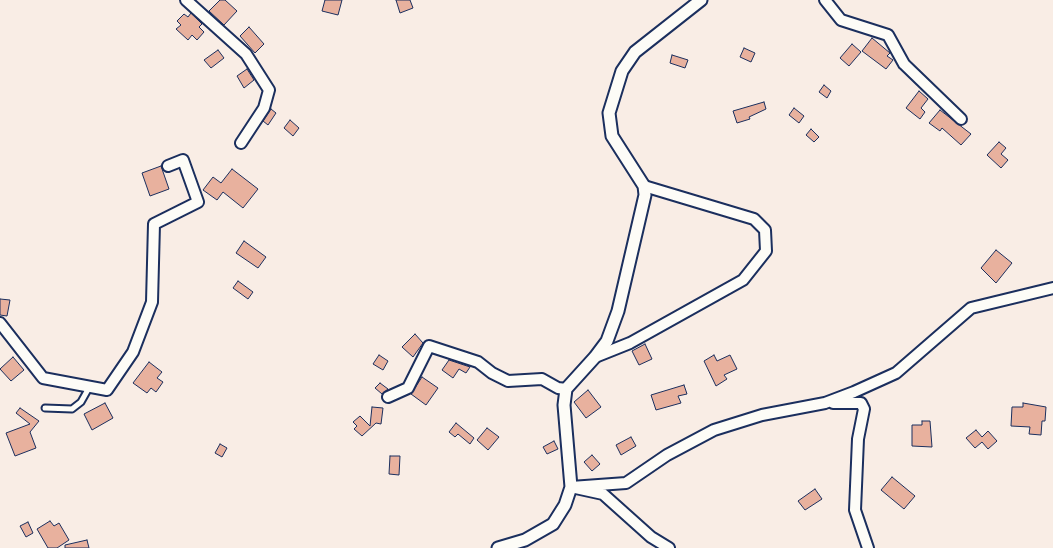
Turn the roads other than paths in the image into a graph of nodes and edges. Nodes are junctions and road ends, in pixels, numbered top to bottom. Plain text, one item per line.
1 (186, 0) edge
2 (701, 0) edge
3 (825, 0) edge
4 (961, 119) dead end
5 (241, 144) dead end
6 (168, 166) dead end
7 (644, 186) junction
8 (1053, 288) edge
9 (0, 322) edge
10 (596, 357) junction
11 (90, 386) junction
12 (566, 389) junction
13 (388, 397) dead end
14 (824, 402) junction
15 (45, 408) dead end
16 (571, 487) junction
17 (498, 548) edge
18 (669, 548) edge
19 (868, 548) edge

1 - 5 street
2 - 7 street
3 - 4 street
6 - 11 street
7 - 10 street
7 - 10 street
8 - 14 street
9 - 11 street
10 - 12 street
11 - 15 lane
12 - 13 street
12 - 16 street
14 - 16 street
14 - 19 street
16 - 17 street
16 - 18 street

